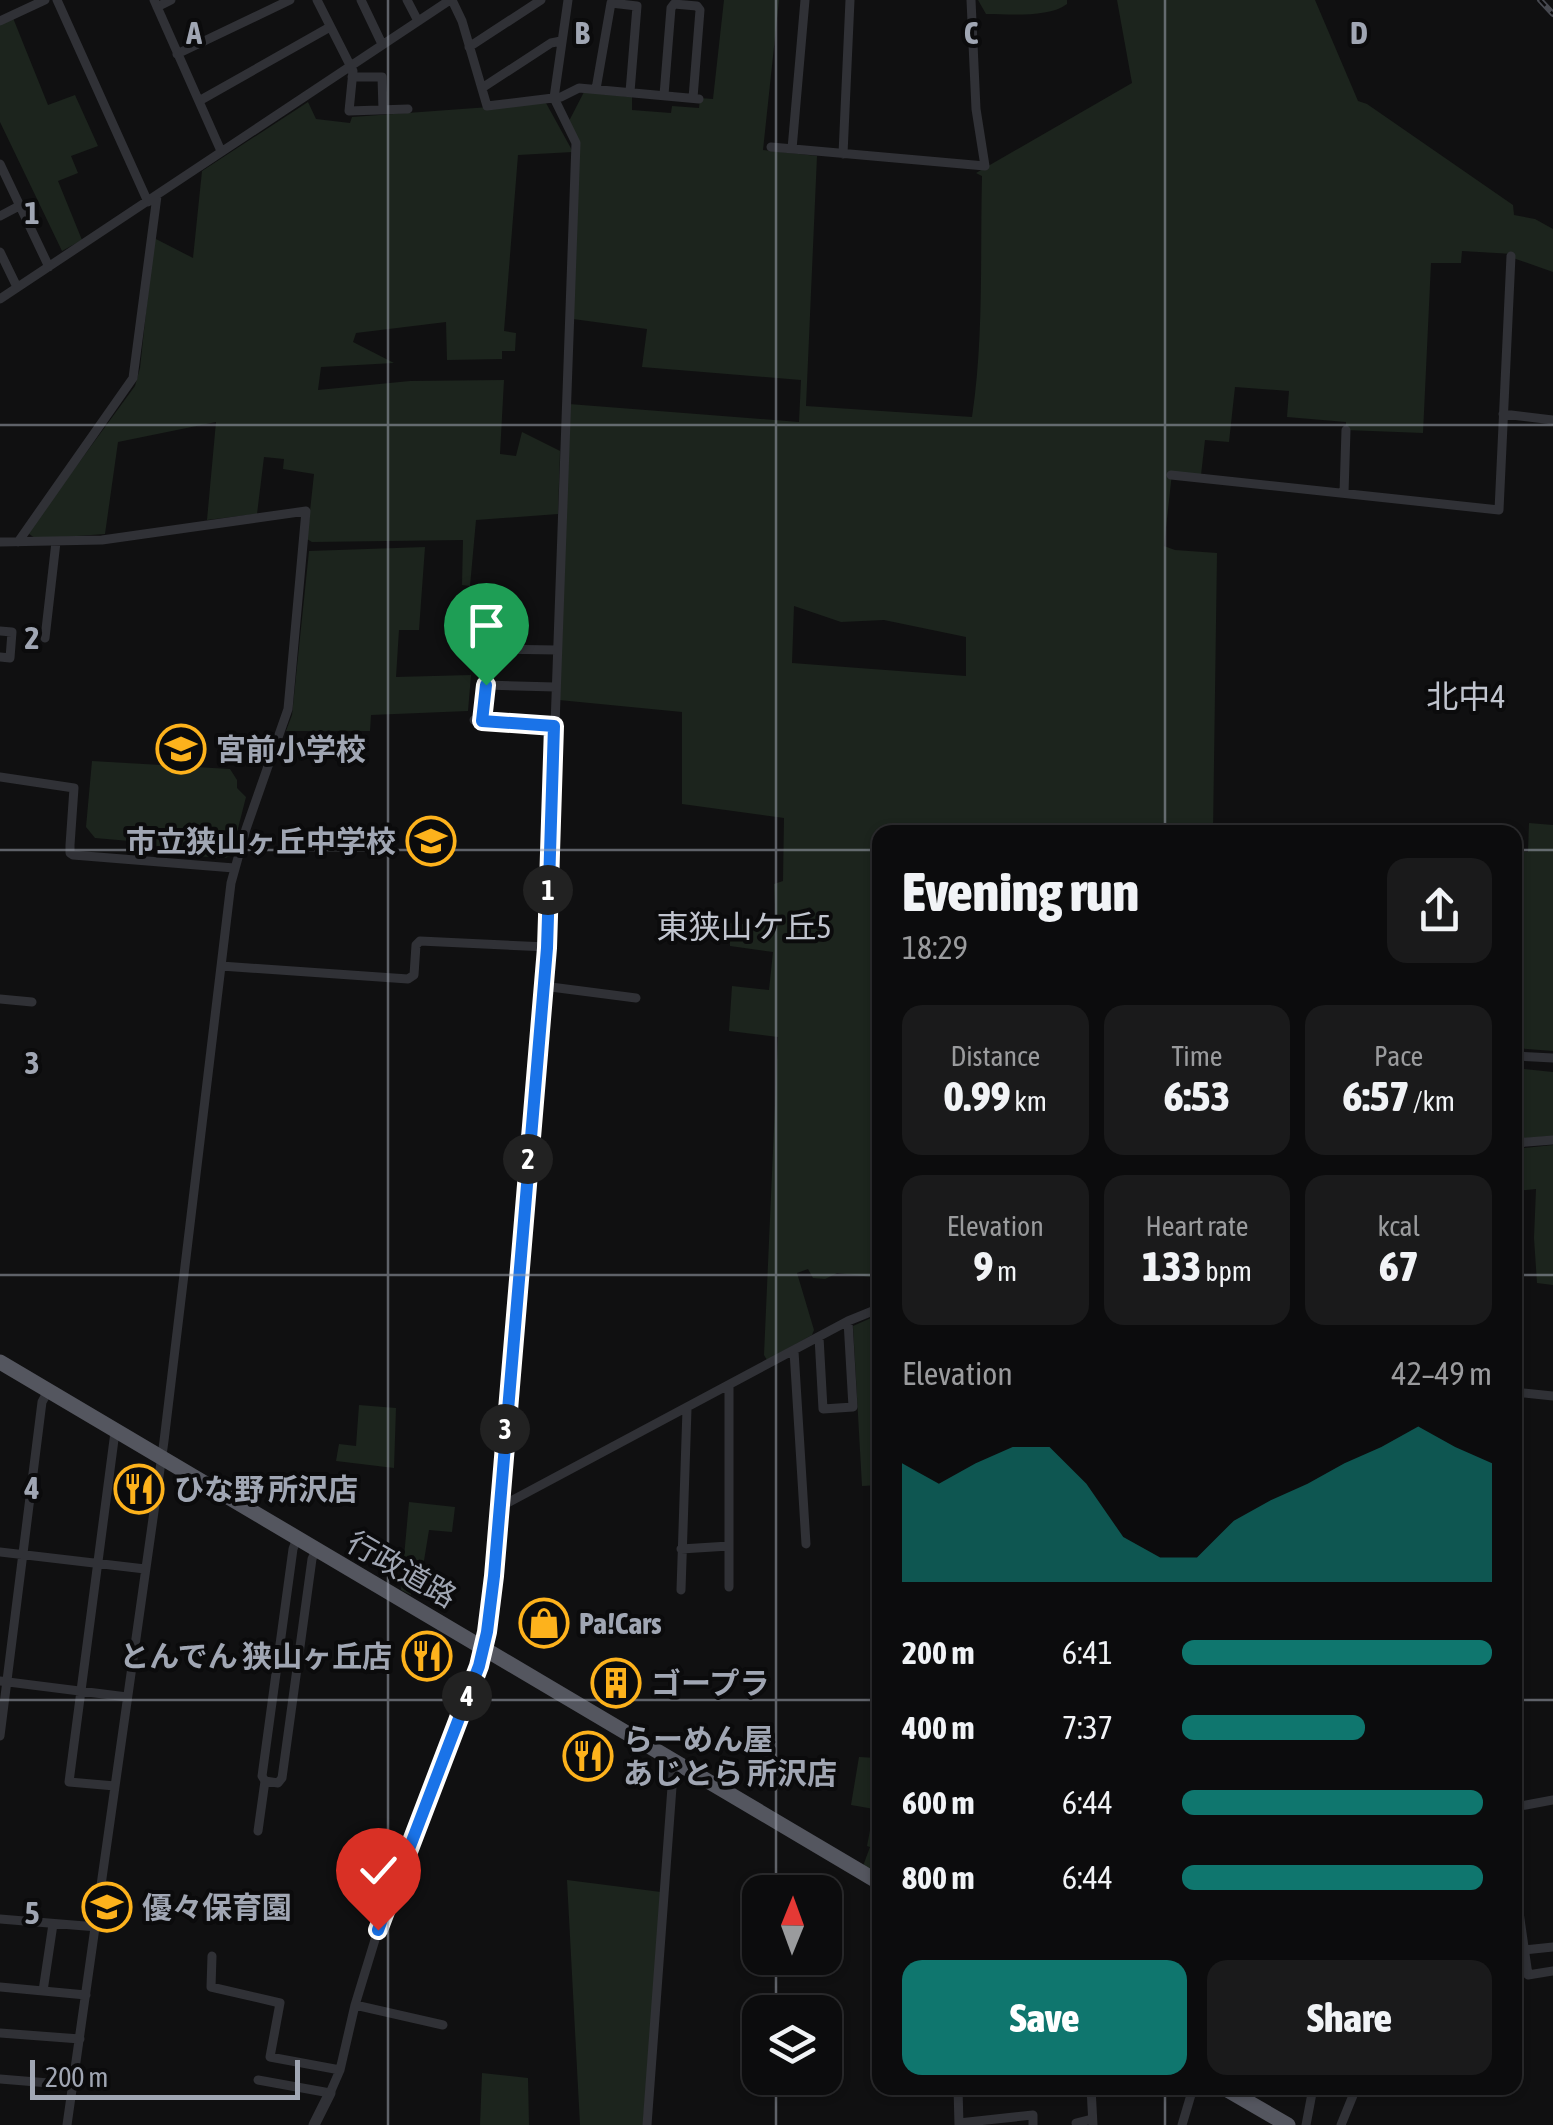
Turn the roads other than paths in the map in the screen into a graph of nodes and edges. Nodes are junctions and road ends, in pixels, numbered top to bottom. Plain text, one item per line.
1 (44, 0) edge
2 (57, 0) edge
3 (171, 0) edge
4 (290, 0) edge
5 (317, 0) edge
6 (361, 0) edge
7 (407, 0) edge
8 (451, 0) edge
9 (540, 0) edge
10 (568, 0) edge
11 (805, 0) edge
12 (850, 0) edge
13 (971, 0) edge
14 (155, 3) edge
15 (0, 20) edge
16 (418, 20) junction
17 (330, 27) junction
18 (562, 41) junction
19 (382, 44) junction
20 (469, 47) junction
21 (177, 54) junction
22 (351, 71) junction
23 (482, 88) junction
24 (596, 90) junction
25 (630, 92) junction
26 (664, 95) junction
27 (554, 98) junction
28 (199, 101) junction
29 (408, 109) dead end
30 (384, 110) junction
31 (770, 147) dead end
32 (792, 149) junction
33 (220, 151) junction
34 (843, 154) junction
35 (0, 164) edge
36 (152, 199) junction
37 (19, 206) junction
38 (0, 216) edge
39 (0, 252) edge
40 (1511, 256) dead end
41 (48, 267) junction
42 (17, 287) junction
43 (0, 299) edge
44 (1504, 414) junction
45 (1553, 420) edge
46 (1346, 430) dead end
47 (1172, 474) dead end
48 (1344, 493) junction
49 (0, 542) edge
50 (18, 542) junction
51 (56, 542) junction
52 (0, 631) edge
53 (45, 638) dead end
54 (556, 650) junction
55 (0, 657) edge
56 (486, 685) junction
57 (555, 686) junction
58 (554, 726) junction
59 (0, 776) edge
60 (234, 868) junction
61 (547, 948) junction
62 (221, 966) junction
63 (543, 986) junction
64 (636, 998) dead end
65 (0, 999) edge
66 (32, 1002) dead end
67 (1522, 1056) edge
68 (1553, 1058) edge
69 (1553, 1140) edge
70 (1522, 1143) edge
71 (872, 1312) edge
72 (848, 1322) junction
73 (819, 1338) junction
74 (794, 1351) junction
75 (0, 1362) edge
76 (729, 1387) junction
77 (48, 1391) junction
78 (1522, 1393) edge
79 (1553, 1396) edge
80 (687, 1409) junction
81 (115, 1432) junction
82 (160, 1458) junction
83 (498, 1508) junction
84 (296, 1538) junction
85 (806, 1544) dead end
86 (729, 1546) junction
87 (681, 1549) junction
88 (316, 1550) junction
89 (0, 1552) edge
90 (24, 1555) junction
91 (97, 1563) junction
92 (145, 1569) junction
93 (729, 1587) dead end
94 (681, 1590) dead end
95 (484, 1648) junction
96 (4, 1681) edge
97 (80, 1691) junction
98 (127, 1697) junction
99 (0, 1736) edge
100 (674, 1760) junction
101 (265, 1781) junction
102 (115, 1786) junction
103 (1553, 1800) edge
104 (1522, 1806) edge
105 (258, 1831) dead end
106 (872, 1879) edge
107 (0, 1918) edge
108 (53, 1924) junction
109 (97, 1927) junction
110 (1522, 1935) edge
111 (1553, 1948) edge
112 (1524, 1950) junction
113 (212, 1956) dead end
114 (1553, 1970) edge
115 (0, 1987) edge
116 (43, 1991) junction
117 (86, 1995) junction
118 (355, 2005) junction
119 (443, 2026) dead end
120 (0, 2034) edge
121 (80, 2039) junction
122 (340, 2070) junction
123 (0, 2079) edge
124 (258, 2080) dead end
125 (73, 2085) junction
126 (330, 2093) junction
127 (958, 2095) edge
128 (1091, 2095) edge
129 (1192, 2095) edge
130 (1236, 2095) edge
131 (1312, 2095) edge
132 (1353, 2095) edge
133 (996, 2122) edge
134 (1092, 2122) edge
135 (1076, 2123) edge
136 (959, 2124) edge
137 (67, 2125) edge
138 (314, 2125) edge
139 (647, 2125) edge
140 (1033, 2125) edge
141 (1182, 2125) edge
142 (1288, 2125) edge
143 (1306, 2125) edge
144 (1341, 2125) edge

1 - 15 street
2 - 36 street
3 - 14 street
4 - 21 street
5 - 17 street
6 - 19 street
7 - 16 street
8 - 16 street
8 - 20 street
9 - 20 street
10 - 18 street
11 - 32 street
12 - 34 street
13 - 34 street
14 - 21 street
16 - 19 street
17 - 22 street
17 - 28 street
18 - 23 street
18 - 27 street
19 - 22 street
20 - 23 street
21 - 28 street
22 - 30 street
22 - 30 street
22 - 33 street
23 - 27 street
24 - 25 street
24 - 25 street
24 - 27 street
25 - 26 street
26 - 26 street
27 - 54 street
28 - 33 street
29 - 30 street
31 - 32 street
32 - 34 street
33 - 36 street
35 - 37 street
36 - 41 street
36 - 50 street
37 - 38 street
37 - 41 street
39 - 42 street
40 - 44 street
41 - 42 street
42 - 43 street
44 - 45 street
44 - 48 street
46 - 48 street
47 - 48 street
49 - 50 street
50 - 51 street
51 - 53 street
51 - 60 street
52 - 55 street
54 - 56 street
54 - 57 street
56 - 57 street
56 - 58 street
57 - 58 street
58 - 61 street
59 - 60 street
60 - 62 street
61 - 62 street
61 - 63 street
62 - 82 street
63 - 64 street
63 - 83 street
65 - 66 street
67 - 68 street
69 - 70 street
71 - 72 street
72 - 73 street
72 - 73 street
73 - 74 street
74 - 76 street
74 - 85 street
75 - 77 highway, 行政道路
76 - 80 street
76 - 86 street
77 - 81 highway, 行政道路
77 - 90 street
78 - 79 street
80 - 83 street
80 - 87 street
81 - 82 highway, 行政道路
81 - 91 street
82 - 84 highway, 行政道路
82 - 92 street
83 - 95 street
84 - 88 highway, 行政道路
84 - 101 street
86 - 87 street
86 - 93 street
87 - 94 street
88 - 95 highway, 行政道路
88 - 101 street
89 - 90 street
90 - 91 street
90 - 96 street
91 - 92 street
91 - 97 street
92 - 98 street
95 - 100 highway, 行政道路
95 - 118 street
96 - 97 street
96 - 99 street
97 - 98 street
97 - 102 street
98 - 102 street
100 - 106 highway, 行政道路
100 - 139 street
101 - 105 street
102 - 109 street
103 - 104 street
107 - 108 street
108 - 109 street
108 - 116 street
109 - 117 street
110 - 112 street
111 - 112 street
112 - 114 street
113 - 122 street
115 - 116 street
116 - 117 street
117 - 121 street
118 - 119 street
118 - 122 street
120 - 121 street
121 - 125 street
122 - 126 street
123 - 125 street
124 - 126 street
125 - 137 street
126 - 138 street
127 - 136 street
128 - 134 street
129 - 141 street
130 - 142 highway
131 - 143 street
132 - 144 street
133 - 136 street
133 - 140 street
134 - 135 street

